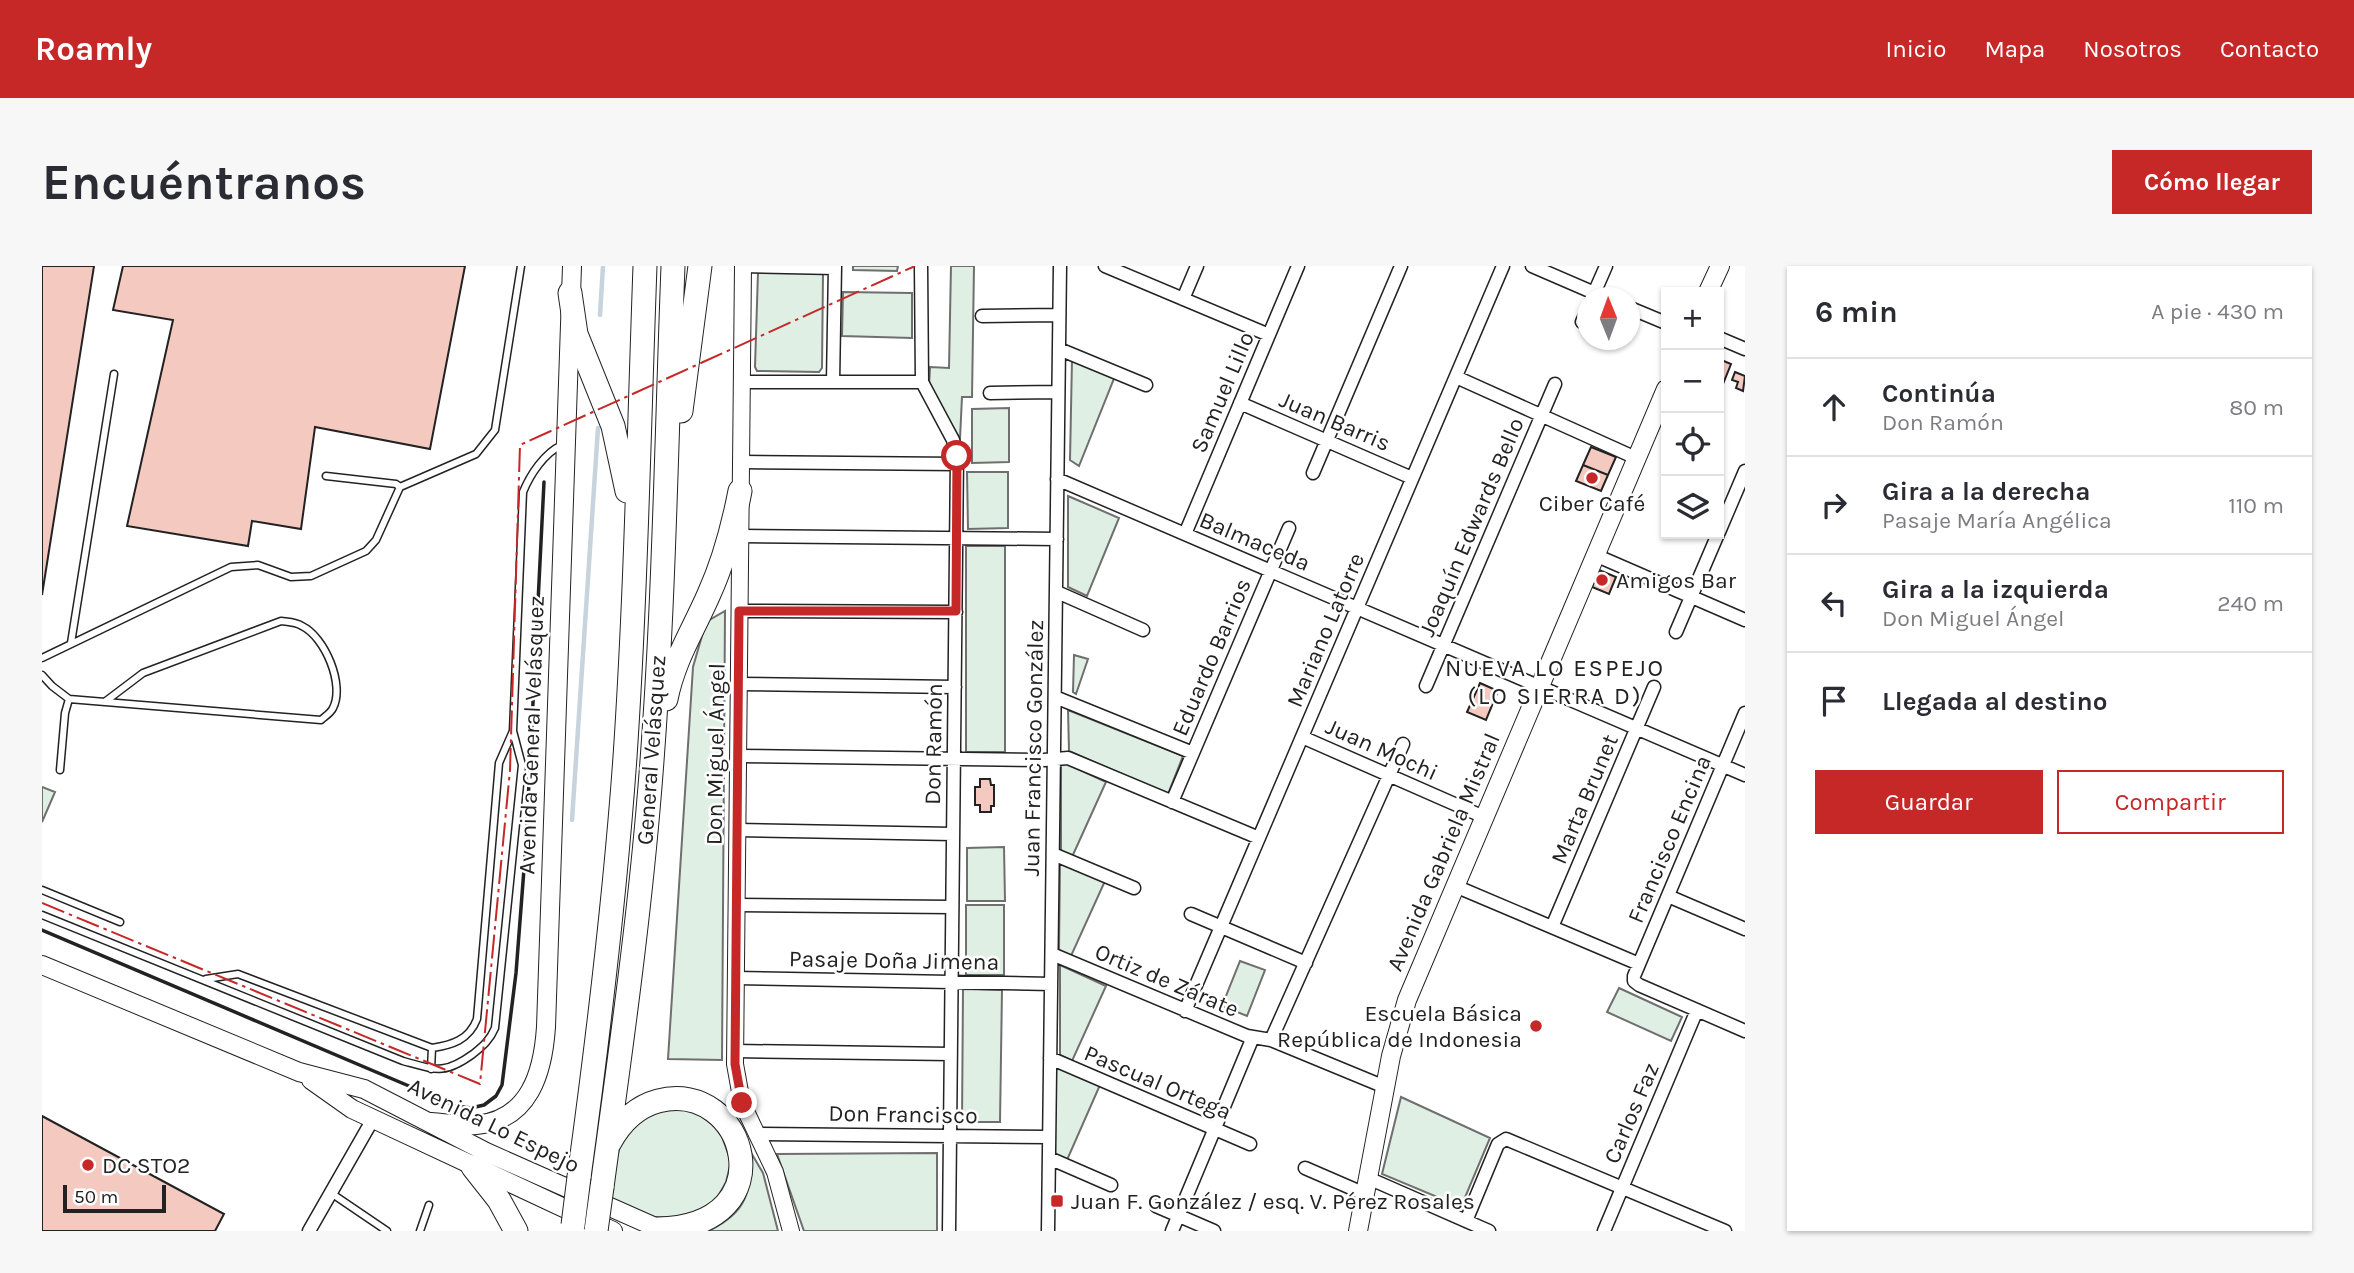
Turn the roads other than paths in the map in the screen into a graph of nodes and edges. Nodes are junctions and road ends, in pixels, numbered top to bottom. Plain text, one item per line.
1 (521, 266) edge
2 (572, 266) edge
3 (645, 266) edge
4 (673, 266) edge
5 (700, 266) edge
6 (743, 266) edge
7 (921, 266) edge
8 (1060, 266) edge
9 (1105, 266) edge
10 (1197, 266) edge
11 (1297, 266) edge
12 (1401, 266) edge
13 (1503, 266) edge
14 (1532, 266) edge
15 (1606, 266) edge
16 (1720, 266) edge
17 (835, 267) edge
18 (1578, 287) edge
19 (1600, 287) edge
20 (1710, 287) edge
21 (570, 293) junction
22 (1183, 299) junction
23 (1640, 312) edge
24 (1059, 315) junction
25 (982, 316) dead end
26 (1661, 321) edge
27 (1269, 335) junction
28 (1724, 340) edge
29 (1059, 349) junction
30 (1745, 349) edge
31 (114, 374) dead end
32 (1456, 377) junction
33 (742, 382) junction
34 (833, 382) junction
35 (922, 382) junction
36 (1555, 384) dead end
37 (1146, 385) dead end
38 (1058, 392) junction
39 (990, 393) dead end
40 (1661, 400) edge
41 (1240, 403) junction
42 (1542, 416) junction
43 (1327, 441) junction
44 (565, 444) junction
45 (1636, 458) junction
46 (741, 462) junction
47 (957, 464) junction
48 (1745, 471) edge
49 (1313, 473) dead end
50 (326, 476) dead end
51 (1412, 478) junction
52 (1058, 479) junction
53 (400, 487) junction
54 (740, 491) junction
55 (665, 497) junction
56 (1724, 519) edge
57 (1289, 528) dead end
58 (1185, 534) junction
59 (740, 536) junction
60 (635, 538) junction
61 (957, 538) junction
62 (1057, 539) junction
63 (1715, 539) edge
64 (1595, 555) junction
65 (1271, 571) junction
66 (1057, 592) junction
67 (1691, 596) junction
68 (1357, 608) junction
69 (739, 611) junction
70 (956, 611) junction
71 (1745, 620) edge
72 (1143, 630) dead end
73 (1676, 632) dead end
74 (71, 643) junction
75 (1443, 645) junction
76 (42, 658) edge
77 (42, 675) edge
78 (738, 684) junction
79 (1426, 686) dead end
80 (1539, 686) junction
81 (955, 687) junction
82 (1654, 687) dead end
83 (1055, 697) junction
84 (69, 699) junction
85 (106, 701) junction
86 (1745, 713) edge
87 (1637, 728) junction
88 (513, 731) junction
89 (1302, 737) junction
90 (1403, 744) dead end
91 (1193, 752) junction
92 (738, 756) junction
93 (954, 759) junction
94 (1054, 759) junction
95 (1723, 765) junction
96 (60, 770) dead end
97 (1389, 775) junction
98 (1745, 775) edge
99 (1172, 802) junction
100 (648, 810) junction
101 (1484, 817) junction
102 (737, 830) junction
103 (953, 834) junction
104 (1259, 838) junction
105 (1053, 854) junction
106 (1455, 886) junction
107 (1134, 888) dead end
108 (42, 890) edge
109 (1668, 896) junction
110 (736, 905) junction
111 (953, 907) junction
112 (1191, 914) dead end
113 (42, 915) edge
114 (120, 922) dead end
115 (1221, 927) junction
116 (1552, 927) junction
117 (1745, 929) edge
118 (1052, 954) junction
119 (1306, 963) junction
120 (1639, 964) junction
121 (45, 966) edge
122 (735, 978) junction
123 (204, 980) junction
124 (952, 982) junction
125 (1051, 984) junction
126 (1697, 1010) junction
127 (1185, 1011) junction
128 (1745, 1031) edge
129 (1253, 1037) junction
130 (1271, 1040) junction
131 (432, 1048) junction
132 (735, 1051) junction
133 (951, 1054) junction
134 (1050, 1058) junction
135 (431, 1069) junction
136 (299, 1072) junction
137 (1385, 1087) junction
138 (373, 1119) junction
139 (431, 1122) junction
140 (1216, 1129) junction
141 (756, 1134) junction
142 (950, 1136) junction
143 (1049, 1137) junction
144 (1250, 1144) dead end
145 (607, 1151) junction
146 (1049, 1158) junction
147 (473, 1167) junction
148 (1305, 1168) dead end
149 (1111, 1185) dead end
150 (1366, 1186) junction
151 (1622, 1188) junction
152 (331, 1193) junction
153 (429, 1205) dead end
154 (1156, 1206) dead end
155 (1179, 1216) junction
156 (1466, 1221) junction
157 (572, 1228) edge
158 (661, 1230) edge
159 (309, 1231) edge
160 (387, 1231) edge
161 (420, 1231) edge
162 (516, 1231) edge
163 (596, 1231) edge
164 (613, 1231) edge
165 (791, 1231) edge
166 (949, 1231) edge
167 (1048, 1231) edge
168 (1172, 1231) edge
169 (1214, 1231) edge
170 (1358, 1231) edge
171 (1489, 1231) edge
172 (1604, 1231) edge
173 (1726, 1231) edge

1 - 53 lane
2 - 21 main road, Avenida General Velásquez
3 - 60 highway, General Velásquez
4 - 55 highway, General Velásquez
5 - 55 highway
6 - 17 street
6 - 33 street, Don Miguel Ángel
7 - 35 street, Don Ramón
8 - 24 street, Juan Francisco González
9 - 22 street
10 - 22 street
11 - 27 street, Samuel Lillo
12 - 43 street
13 - 32 street, Mariano Latorre
14 - 18 street
15 - 19 street
16 - 20 main road
17 - 34 street
21 - 44 main road, Avenida General Velásquez
21 - 60 highway
22 - 27 street
23 - 26 street
24 - 25 street
24 - 29 street, Juan Francisco González
27 - 41 street, Samuel Lillo
28 - 30 street
29 - 37 street
29 - 38 street, Juan Francisco González
31 - 74 lane
32 - 42 street
32 - 51 street, Mariano Latorre
33 - 34 street
33 - 46 street, Don Miguel Ángel
34 - 35 street
35 - 47 street, Don Ramón
36 - 42 street, Joaquín Edwards Bello
38 - 39 street
38 - 52 street, Juan Francisco González
40 - 45 main road, Avenida Gabriela Mistral
41 - 43 street, Juan Barris
41 - 58 street, Samuel Lillo
42 - 45 street
42 - 75 street, Joaquín Edwards Bello
43 - 49 street
43 - 51 street, Juan Barris
44 - 88 lane
44 - 139 main road, Avenida General Velásquez
45 - 64 main road, Avenida Gabriela Mistral
46 - 47 street
46 - 54 street, Don Miguel Ángel
47 - 61 street, Don Ramón
48 - 56 street
50 - 53 lane
51 - 68 street, Mariano Latorre
52 - 58 street, Balmaceda
52 - 62 street, Juan Francisco González
53 - 74 lane
54 - 59 street, Don Miguel Ángel
54 - 100 highway
55 - 100 highway, General Velásquez
57 - 65 street, Eduardo Barrios
58 - 65 street, Balmaceda
59 - 61 street
59 - 69 street, Don Miguel Ángel
60 - 157 highway, General Velásquez, bridge
61 - 62 street
61 - 70 street, Don Ramón
62 - 66 street, Juan Francisco González
63 - 67 street
64 - 67 street
64 - 80 main road, Avenida Gabriela Mistral
65 - 68 street, Balmaceda
65 - 91 street, Eduardo Barrios
66 - 72 street
66 - 83 street, Juan Francisco González
67 - 71 street
67 - 73 street
68 - 75 street, Balmaceda
68 - 89 street, Mariano Latorre
69 - 70 street
69 - 78 street, Don Miguel Ángel
70 - 81 street, Don Ramón
74 - 76 lane
75 - 79 street, Joaquín Edwards Bello
75 - 80 street, Balmaceda
77 - 84 lane
78 - 81 street
78 - 92 street, Don Miguel Ángel
80 - 87 street, Balmaceda
80 - 101 main road, Avenida Gabriela Mistral
81 - 93 street, Don Ramón
82 - 87 street, Marta Brunet
83 - 91 street
83 - 94 street, Juan Francisco González
84 - 85 lane
84 - 96 lane
85 - 85 lane
86 - 95 street, Francisco Encina
87 - 95 street, Balmaceda
87 - 116 street, Marta Brunet
88 - 131 lane
88 - 135 lane
89 - 97 street, Juan Mochi
89 - 104 street, Mariano Latorre
90 - 97 street
91 - 99 street, Eduardo Barrios
92 - 93 street
92 - 102 street, Don Miguel Ángel
93 - 94 street
93 - 103 street, Don Ramón
94 - 99 street
94 - 105 street, Juan Francisco González
95 - 98 street, Balmaceda
95 - 109 street, Francisco Encina
97 - 101 street, Juan Mochi
97 - 119 street
99 - 104 street
100 - 145 highway, General Velásquez
101 - 106 main road, Avenida Gabriela Mistral
102 - 103 street
102 - 110 street, Don Miguel Ángel
103 - 111 street, Don Ramón
104 - 115 street, Mariano Latorre
105 - 107 street
105 - 118 street, Juan Francisco González
106 - 116 street
106 - 137 main road, Avenida Gabriela Mistral
108 - 114 lane
109 - 117 street
109 - 120 street, Francisco Encina
110 - 111 street
110 - 122 street, Don Miguel Ángel
111 - 124 street, Don Ramón
112 - 115 street
113 - 123 lane
115 - 119 street
115 - 127 street, Mariano Latorre
116 - 120 street
118 - 125 street, Juan Francisco González
118 - 127 street, Ortiz de Zárate
119 - 130 street
120 - 126 street, Francisco Encina
121 - 136 main road, Avenida Lo Espejo
122 - 124 street, Pasaje Doña Jimena
122 - 132 street, Don Miguel Ángel
123 - 131 lane
123 - 135 lane
124 - 125 street, Pasaje Doña Jimena
124 - 133 street, Don Ramón
125 - 134 street, Juan Francisco González
126 - 128 street
126 - 151 street, Carlos Faz
127 - 129 street, Ortiz de Zárate
129 - 130 street, Ortiz de Zárate
129 - 140 street
130 - 137 street, Ortiz de Zárate
131 - 135 lane
132 - 133 street
132 - 141 street, Don Miguel Ángel
133 - 142 street, Don Ramón
134 - 140 street, Pascual Ortega
134 - 143 street, Juan Francisco González
136 - 138 main road, Avenida Lo Espejo
136 - 139 main road, Avenida Lo Espejo
137 - 150 main road, Avenida Gabriela Mistral
138 - 147 main road, Avenida Lo Espejo
138 - 152 street
139 - 158 main road, Avenida Lo Espejo
140 - 144 street, Pascual Ortega
140 - 155 street
141 - 142 street, Don Francisco
141 - 165 street, Don Miguel Ángel
142 - 143 street, Don Francisco
142 - 166 street, Don Ramón
143 - 146 street, Juan Francisco González
145 - 158 highway
145 - 163 highway, General Velásquez, bridge
146 - 149 street
146 - 167 street, Juan Francisco González
147 - 162 highway
147 - 164 main road, Avenida Lo Espejo
148 - 150 street
150 - 156 street
150 - 170 main road, Avenida Gabriela Mistral
151 - 156 street
151 - 172 street, Carlos Faz
151 - 173 street
152 - 159 street
152 - 160 lane
153 - 161 lane
154 - 155 street
155 - 168 street
155 - 169 street
156 - 171 street

